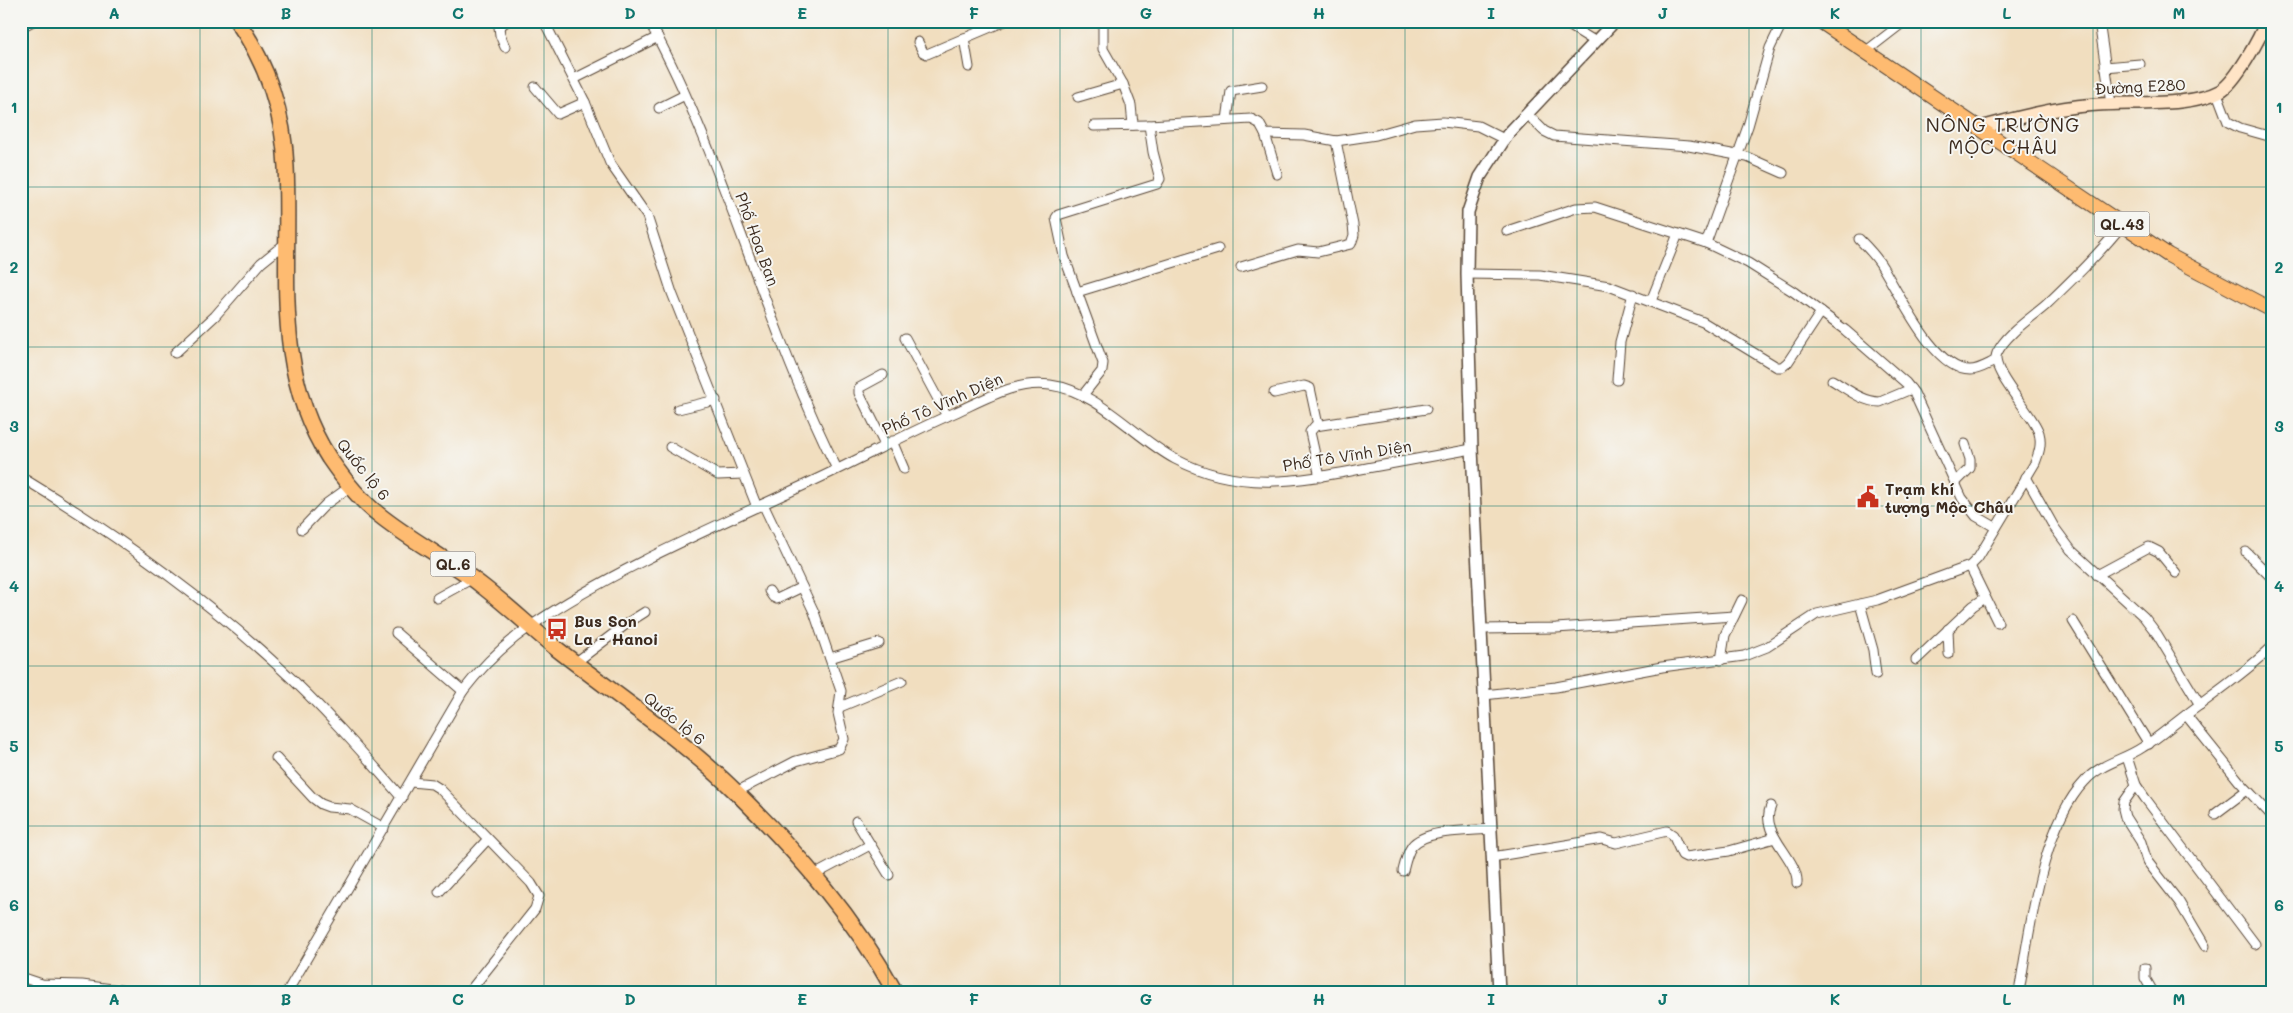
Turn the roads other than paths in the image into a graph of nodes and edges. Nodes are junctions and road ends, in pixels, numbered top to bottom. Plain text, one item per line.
1 (33, 21) edge
2 (237, 21) edge
3 (507, 21) edge
4 (544, 21) edge
5 (649, 21) edge
6 (1005, 21) edge
7 (1103, 21) edge
8 (1562, 21) edge
9 (1615, 21) edge
10 (1783, 21) edge
11 (1820, 21) edge
12 (1904, 21) edge
13 (2099, 21) edge
14 (2247, 21) edge
15 (21, 27) edge
16 (2266, 29) edge
17 (658, 37) junction
18 (964, 38) junction
19 (918, 42) dead end
20 (1596, 42) junction
21 (505, 47) dead end
22 (1865, 52) junction
23 (2140, 64) dead end
24 (969, 67) dead end
25 (2105, 67) junction
26 (574, 79) junction
27 (1124, 84) junction
28 (1262, 86) dead end
29 (535, 88) dead end
30 (2217, 93) junction
31 (685, 95) junction
32 (1078, 97) dead end
33 (585, 102) junction
34 (2111, 104) junction
35 (659, 108) dead end
36 (1527, 114) junction
37 (1227, 120) junction
38 (1133, 125) junction
39 (1149, 125) junction
40 (1094, 126) dead end
41 (1979, 128) junction
42 (1265, 134) junction
43 (2272, 137) edge
44 (1504, 139) junction
45 (1336, 141) junction
46 (1738, 154) junction
47 (1783, 173) dead end
48 (1277, 174) dead end
49 (2123, 224) junction
50 (1507, 231) dead end
51 (1678, 234) junction
52 (1859, 239) dead end
53 (287, 242) junction
54 (1706, 244) junction
55 (1218, 249) dead end
56 (1241, 266) dead end
57 (1466, 274) junction
58 (1077, 292) junction
59 (1632, 294) junction
60 (1650, 301) junction
61 (2272, 310) edge
62 (1821, 312) junction
63 (905, 338) dead end
64 (175, 352) dead end
65 (1995, 361) junction
66 (883, 375) dead end
67 (1617, 380) dead end
68 (1832, 380) dead end
69 (1911, 389) junction
70 (1274, 393) dead end
71 (1083, 395) junction
72 (716, 400) junction
73 (678, 409) dead end
74 (1426, 409) dead end
75 (947, 416) junction
76 (1318, 425) junction
77 (889, 443) junction
78 (1965, 444) dead end
79 (670, 447) dead end
80 (1472, 449) junction
81 (837, 469) junction
82 (904, 469) dead end
83 (743, 474) junction
84 (21, 477) edge
85 (1320, 477) junction
86 (2026, 477) junction
87 (1955, 483) junction
88 (351, 486) junction
89 (760, 505) junction
90 (21, 514) edge
91 (1995, 527) junction
92 (21, 528) edge
93 (302, 529) dead end
94 (2246, 552) dead end
95 (1970, 566) junction
96 (2176, 573) dead end
97 (2097, 575) junction
98 (473, 578) junction
99 (2272, 578) edge
100 (802, 587) junction
101 (769, 591) dead end
102 (437, 598) dead end
103 (1985, 598) junction
104 (1742, 600) dead end
105 (1860, 604) junction
106 (646, 612) dead end
107 (1734, 616) junction
108 (2073, 621) dead end
109 (1998, 624) dead end
110 (529, 627) junction
111 (1481, 629) junction
112 (1948, 630) junction
113 (396, 633) dead end
114 (878, 643) dead end
115 (2272, 647) edge
116 (1949, 654) dead end
117 (830, 658) junction
118 (1721, 660) junction
119 (1916, 660) dead end
120 (575, 663) junction
121 (1876, 674) dead end
122 (902, 681) dead end
123 (463, 691) junction
124 (1484, 696) junction
125 (2200, 705) junction
126 (840, 707) junction
127 (2186, 715) junction
128 (2149, 744) junction
129 (2126, 756) junction
130 (276, 758) dead end
131 (411, 782) junction
132 (2136, 785) junction
133 (2247, 790) junction
134 (736, 792) junction
135 (402, 798) junction
136 (1771, 806) dead end
137 (2215, 814) dead end
138 (2272, 816) edge
139 (856, 821) dead end
140 (384, 828) junction
141 (1491, 828) junction
142 (1775, 838) junction
143 (488, 839) junction
144 (870, 845) junction
145 (1492, 857) junction
146 (1403, 871) dead end
147 (814, 875) junction
148 (889, 875) dead end
149 (1797, 883) dead end
150 (439, 892) dead end
151 (2255, 944) dead end
152 (2205, 946) dead end
153 (2145, 968) dead end
154 (21, 977) edge
155 (134, 992) edge
156 (287, 992) edge
157 (469, 992) edge
158 (895, 992) edge
159 (1499, 992) edge
160 (2019, 992) edge
161 (2153, 992) edge

1 - 15 street
2 - 53 highway, Quốc lộ 6 / QL.6
3 - 21 street
4 - 26 street
5 - 17 street, Phố Hoa Ban
6 - 18 street
7 - 27 street
8 - 20 street
9 - 20 street
10 - 46 street
11 - 22 main road, QL.43
12 - 22 street
13 - 25 street
14 - 16 street
16 - 30 main road, Đường E280
17 - 26 street
17 - 31 street, Phố Hoa Ban
18 - 19 street
18 - 24 street
20 - 36 street
22 - 41 main road, QL.43
23 - 25 street
25 - 34 street
26 - 33 street
27 - 32 street
27 - 38 street
28 - 37 street
29 - 33 street
30 - 34 main road, Đường E280
30 - 43 street
31 - 35 street
31 - 81 street, Phố Hoa Ban
33 - 72 street
34 - 41 main road, Đường E280
36 - 44 street
36 - 46 street
37 - 39 street
37 - 42 street
38 - 39 street
38 - 40 street
39 - 58 street
41 - 49 main road, QL.43
42 - 45 street
42 - 48 street
44 - 45 street
44 - 57 street
45 - 56 street
46 - 47 street
46 - 54 street
49 - 61 main road, QL.43
49 - 65 street
50 - 51 street
51 - 54 street
51 - 60 street
52 - 65 street
53 - 64 street
53 - 88 highway, Quốc lộ 6 / QL.6
54 - 62 street
55 - 58 street
57 - 59 street
57 - 80 street
58 - 71 street
59 - 60 street
59 - 67 street
60 - 62 street
62 - 69 street
63 - 75 street
65 - 86 street
66 - 77 street
68 - 69 street
69 - 87 street
70 - 76 street
71 - 75 street, Phố Tô Vĩnh Diện
71 - 85 street, Phố Tô Vĩnh Diện
72 - 73 street
72 - 83 street
74 - 76 street
75 - 77 street, Phố Tô Vĩnh Diện
76 - 85 street
77 - 81 street, Phố Tô Vĩnh Diện
77 - 82 street
78 - 87 street
79 - 83 street
80 - 85 street, Phố Tô Vĩnh Diện
80 - 111 street
81 - 89 street, Phố Tô Vĩnh Diện
83 - 89 street
84 - 135 street
86 - 91 street
86 - 97 street
87 - 91 street
88 - 93 street
88 - 98 highway, Quốc lộ 6 / QL.6
89 - 100 street
89 - 110 street, Phố Tô Vĩnh Diện
90 - 92 street
91 - 95 street
94 - 99 street
95 - 103 street
95 - 105 street
96 - 97 street
97 - 125 street
98 - 102 street
98 - 110 highway, Quốc lộ 6 / QL.6
100 - 101 street
100 - 117 street
103 - 109 street
103 - 112 street
104 - 107 street
105 - 118 street
105 - 121 street
106 - 120 street
107 - 111 street
107 - 118 street
108 - 128 street
110 - 120 highway, Quốc lộ 6 / QL.6
110 - 123 street, Phố Tô Vĩnh Diện
111 - 124 street
112 - 116 street
112 - 119 street
113 - 123 street
114 - 117 street
115 - 125 street
117 - 126 street
118 - 124 street
120 - 134 highway, Quốc lộ 6 / QL.6
122 - 126 street
123 - 131 street, Phố Tô Vĩnh Diện
124 - 141 street
125 - 127 street
126 - 134 street
127 - 128 street
127 - 133 street
128 - 129 street
129 - 132 street
129 - 160 street
130 - 140 street
131 - 135 street, Phố Tô Vĩnh Diện
131 - 143 street
132 - 151 street
132 - 152 street
133 - 137 street
133 - 138 street
134 - 147 highway, Quốc lộ 6 / QL.6
135 - 140 street, Phố Tô Vĩnh Diện
136 - 142 street
139 - 144 street
140 - 156 street, Phố Tô Vĩnh Diện
141 - 145 street
141 - 146 street
142 - 145 street
142 - 149 street
143 - 150 street
143 - 157 street
144 - 147 street
144 - 148 street
145 - 159 street
147 - 158 highway, Quốc lộ 6 / QL.6
153 - 161 street
154 - 155 street

